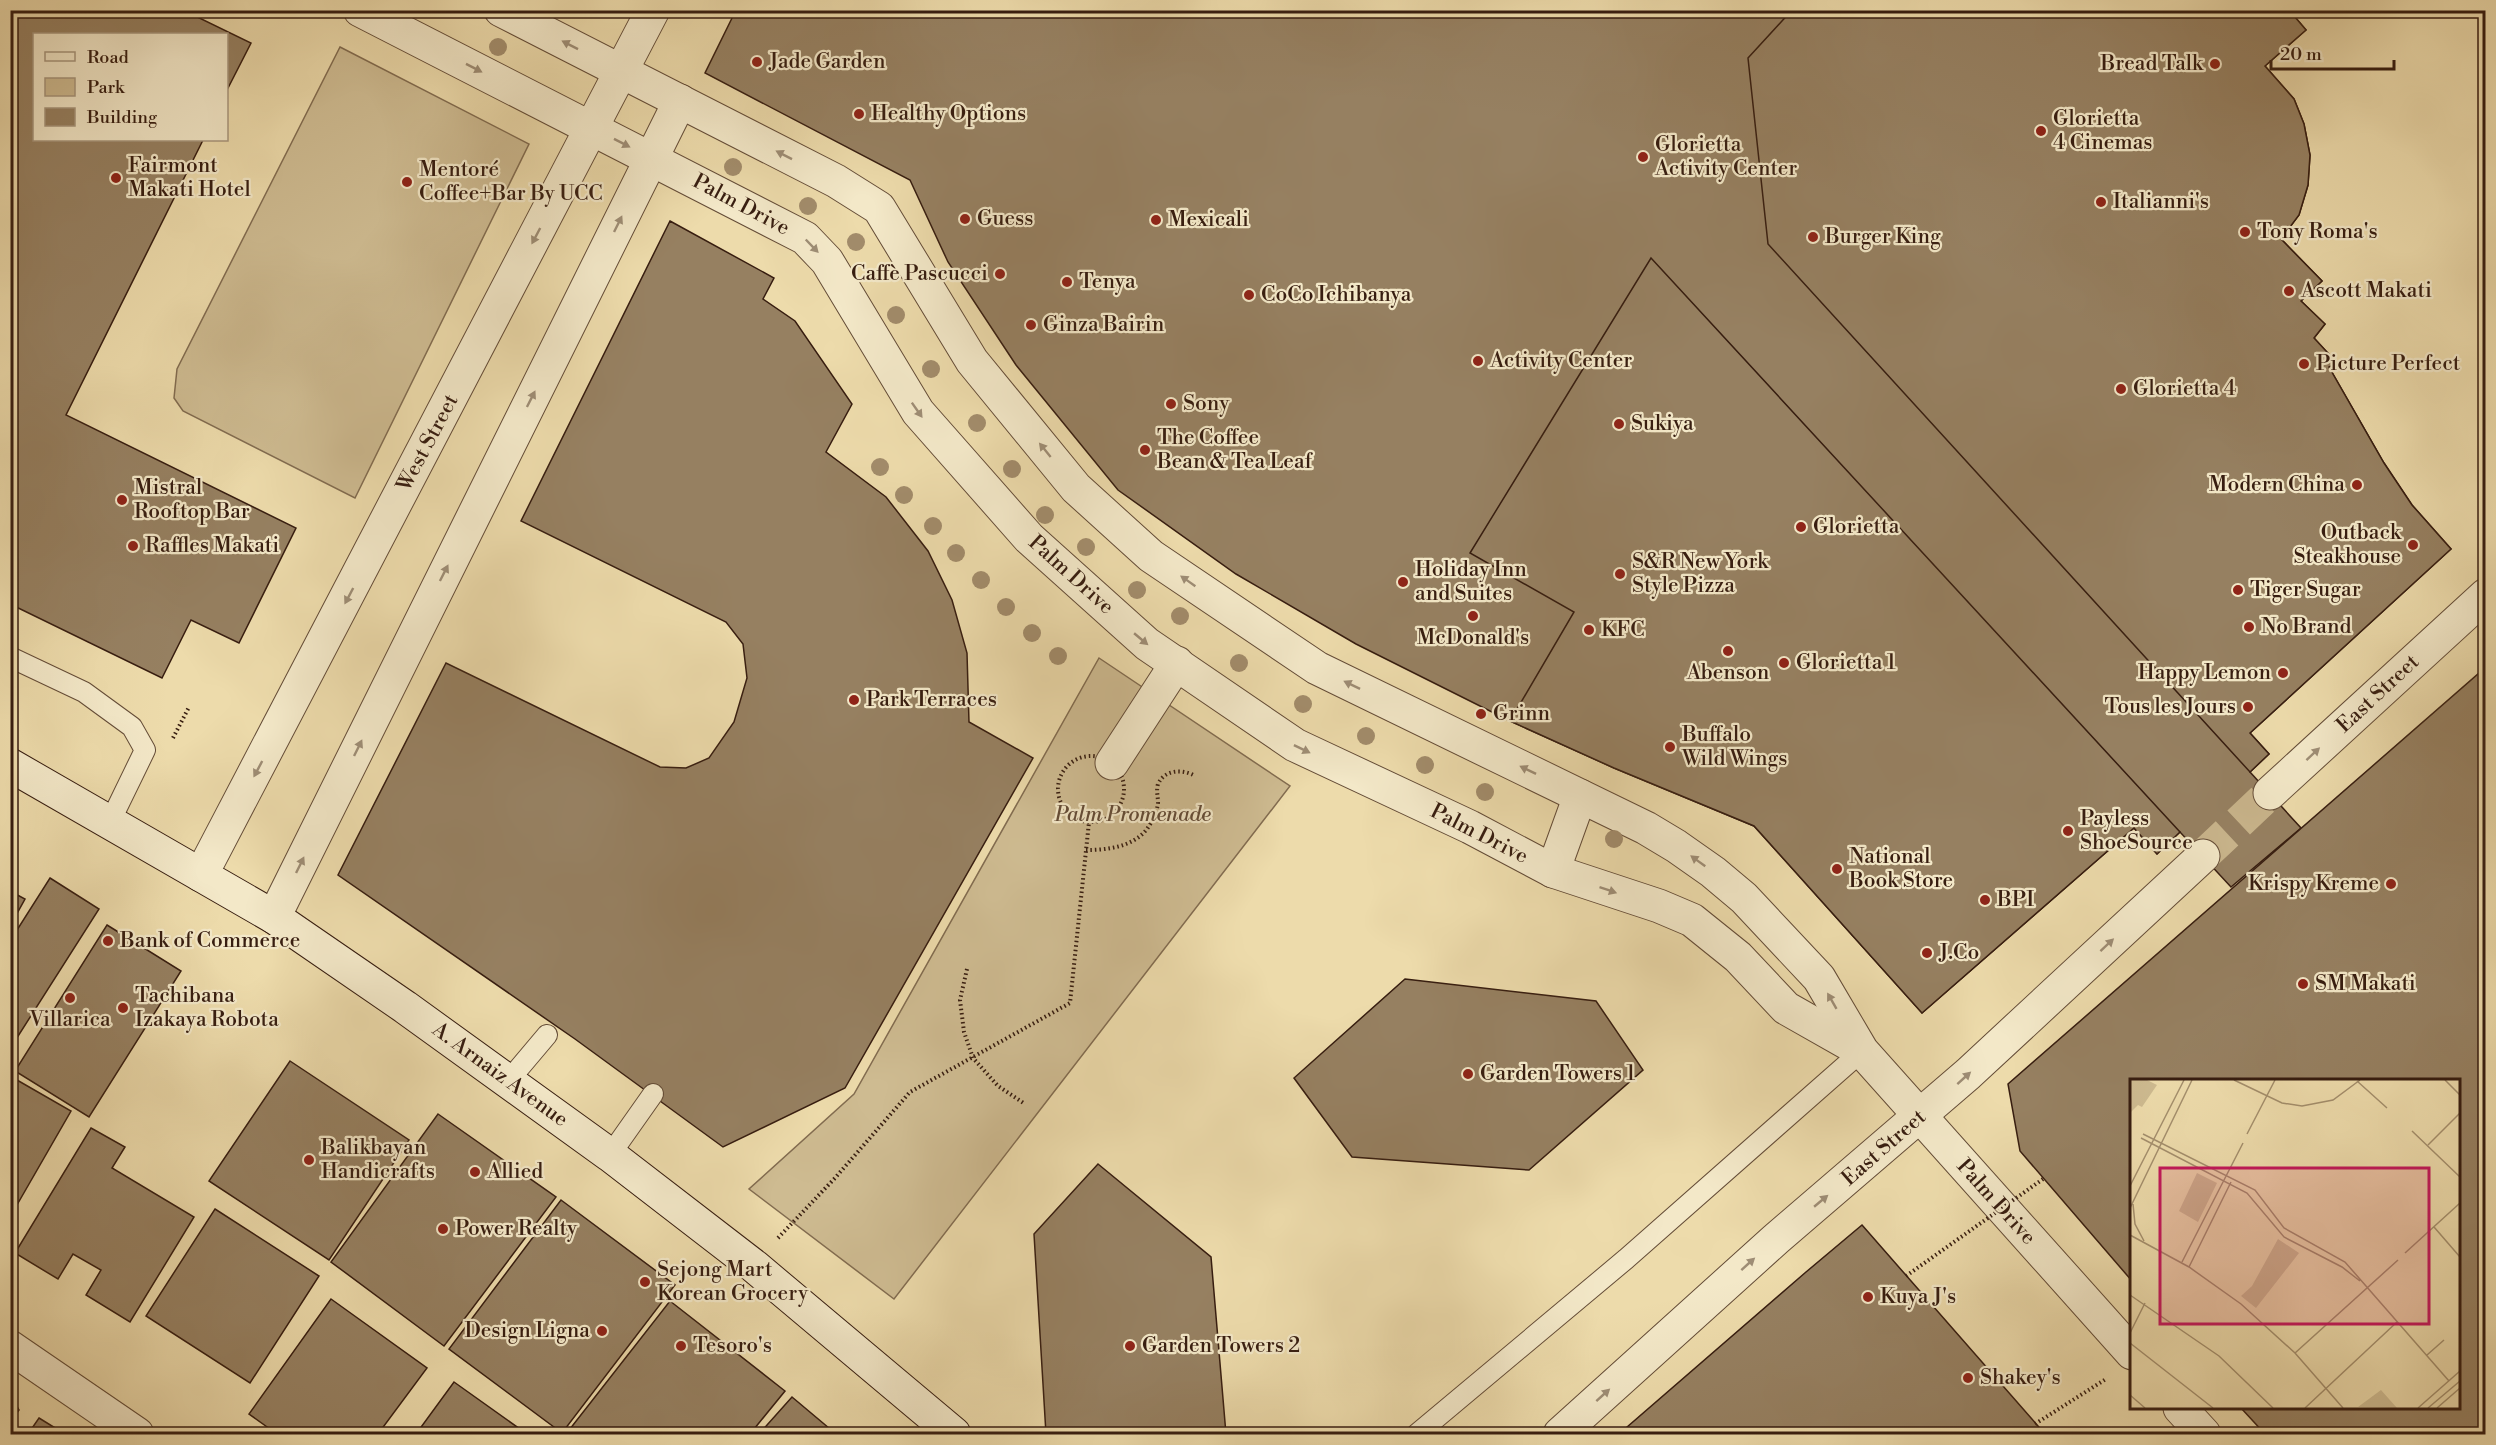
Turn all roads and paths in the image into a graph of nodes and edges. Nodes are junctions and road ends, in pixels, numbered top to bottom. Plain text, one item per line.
1 (360, 10) edge
2 (501, 10) edge
3 (652, 10) edge
4 (622, 72) junction
5 (680, 102) junction
6 (592, 129) junction
7 (651, 158) junction
8 (2486, 595) edge
9 (10, 657) edge
10 (1177, 663) junction
11 (1112, 763) dead end
12 (10, 765) edge
13 (1195, 776) dead end
14 (2270, 794) tunnel mouth
15 (1580, 796) junction
16 (110, 822) junction
17 (1089, 822) dead end
18 (1086, 850) junction
19 (2203, 856) tunnel mouth
20 (1552, 871) junction
21 (201, 875) junction
22 (274, 917) junction
23 (967, 969) dead end
24 (547, 1035) dead end
25 (1862, 1051) junction
26 (973, 1058) junction
27 (509, 1080) junction
28 (652, 1095) dead end
29 (1025, 1104) dead end
30 (1920, 1117) junction
31 (610, 1155) junction
32 (2043, 1179) dead end
33 (791, 1222) dead end
34 (1906, 1276) dead end
35 (10, 1347) edge
36 (2122, 1364) edge
37 (2182, 1409) edge
38 (2036, 1424) dead end
39 (2201, 1433) edge
40 (137, 1434) edge
41 (954, 1434) edge
42 (1417, 1434) edge
43 (1560, 1434) edge

1 -> 6 street, Palm Drive
4 -> 2 street, Palm Drive
3 - 4 street, West Street
4 - 5 street, Palm Drive
4 - 6 street, West Street
5 - 7 street
15 -> 5 street, Palm Drive
6 -> 7 street, Palm Drive
6 -> 21 street, West Street
7 -> 10 street, Palm Drive
22 -> 7 street
14 -> 8 street, East Street
9 - 16 lane
10 - 11 street
10 -> 20 street, Palm Drive
12 - 16 street, A. Arnaiz Avenue
13 - 18 path
15 - 20 street
25 -> 15 street, Palm Drive
16 - 21 street, A. Arnaiz Avenue
17 - 18 path
18 - 26 path
30 -> 19 street, East Street
20 -> 25 street, Palm Drive
21 - 22 street, A. Arnaiz Avenue
22 - 27 street, A. Arnaiz Avenue
23 - 26 path
24 - 27 lane
25 - 30 street, Palm Drive
25 - 42 lane
26 - 29 path
26 - 33 path
27 - 31 street, A. Arnaiz Avenue
28 - 31 lane
30 - 36 street, Palm Drive
43 -> 30 street, East Street
31 - 41 street, A. Arnaiz Avenue
32 - 34 path, bridge
35 - 40 street
36 - 38 path
37 - 39 street

